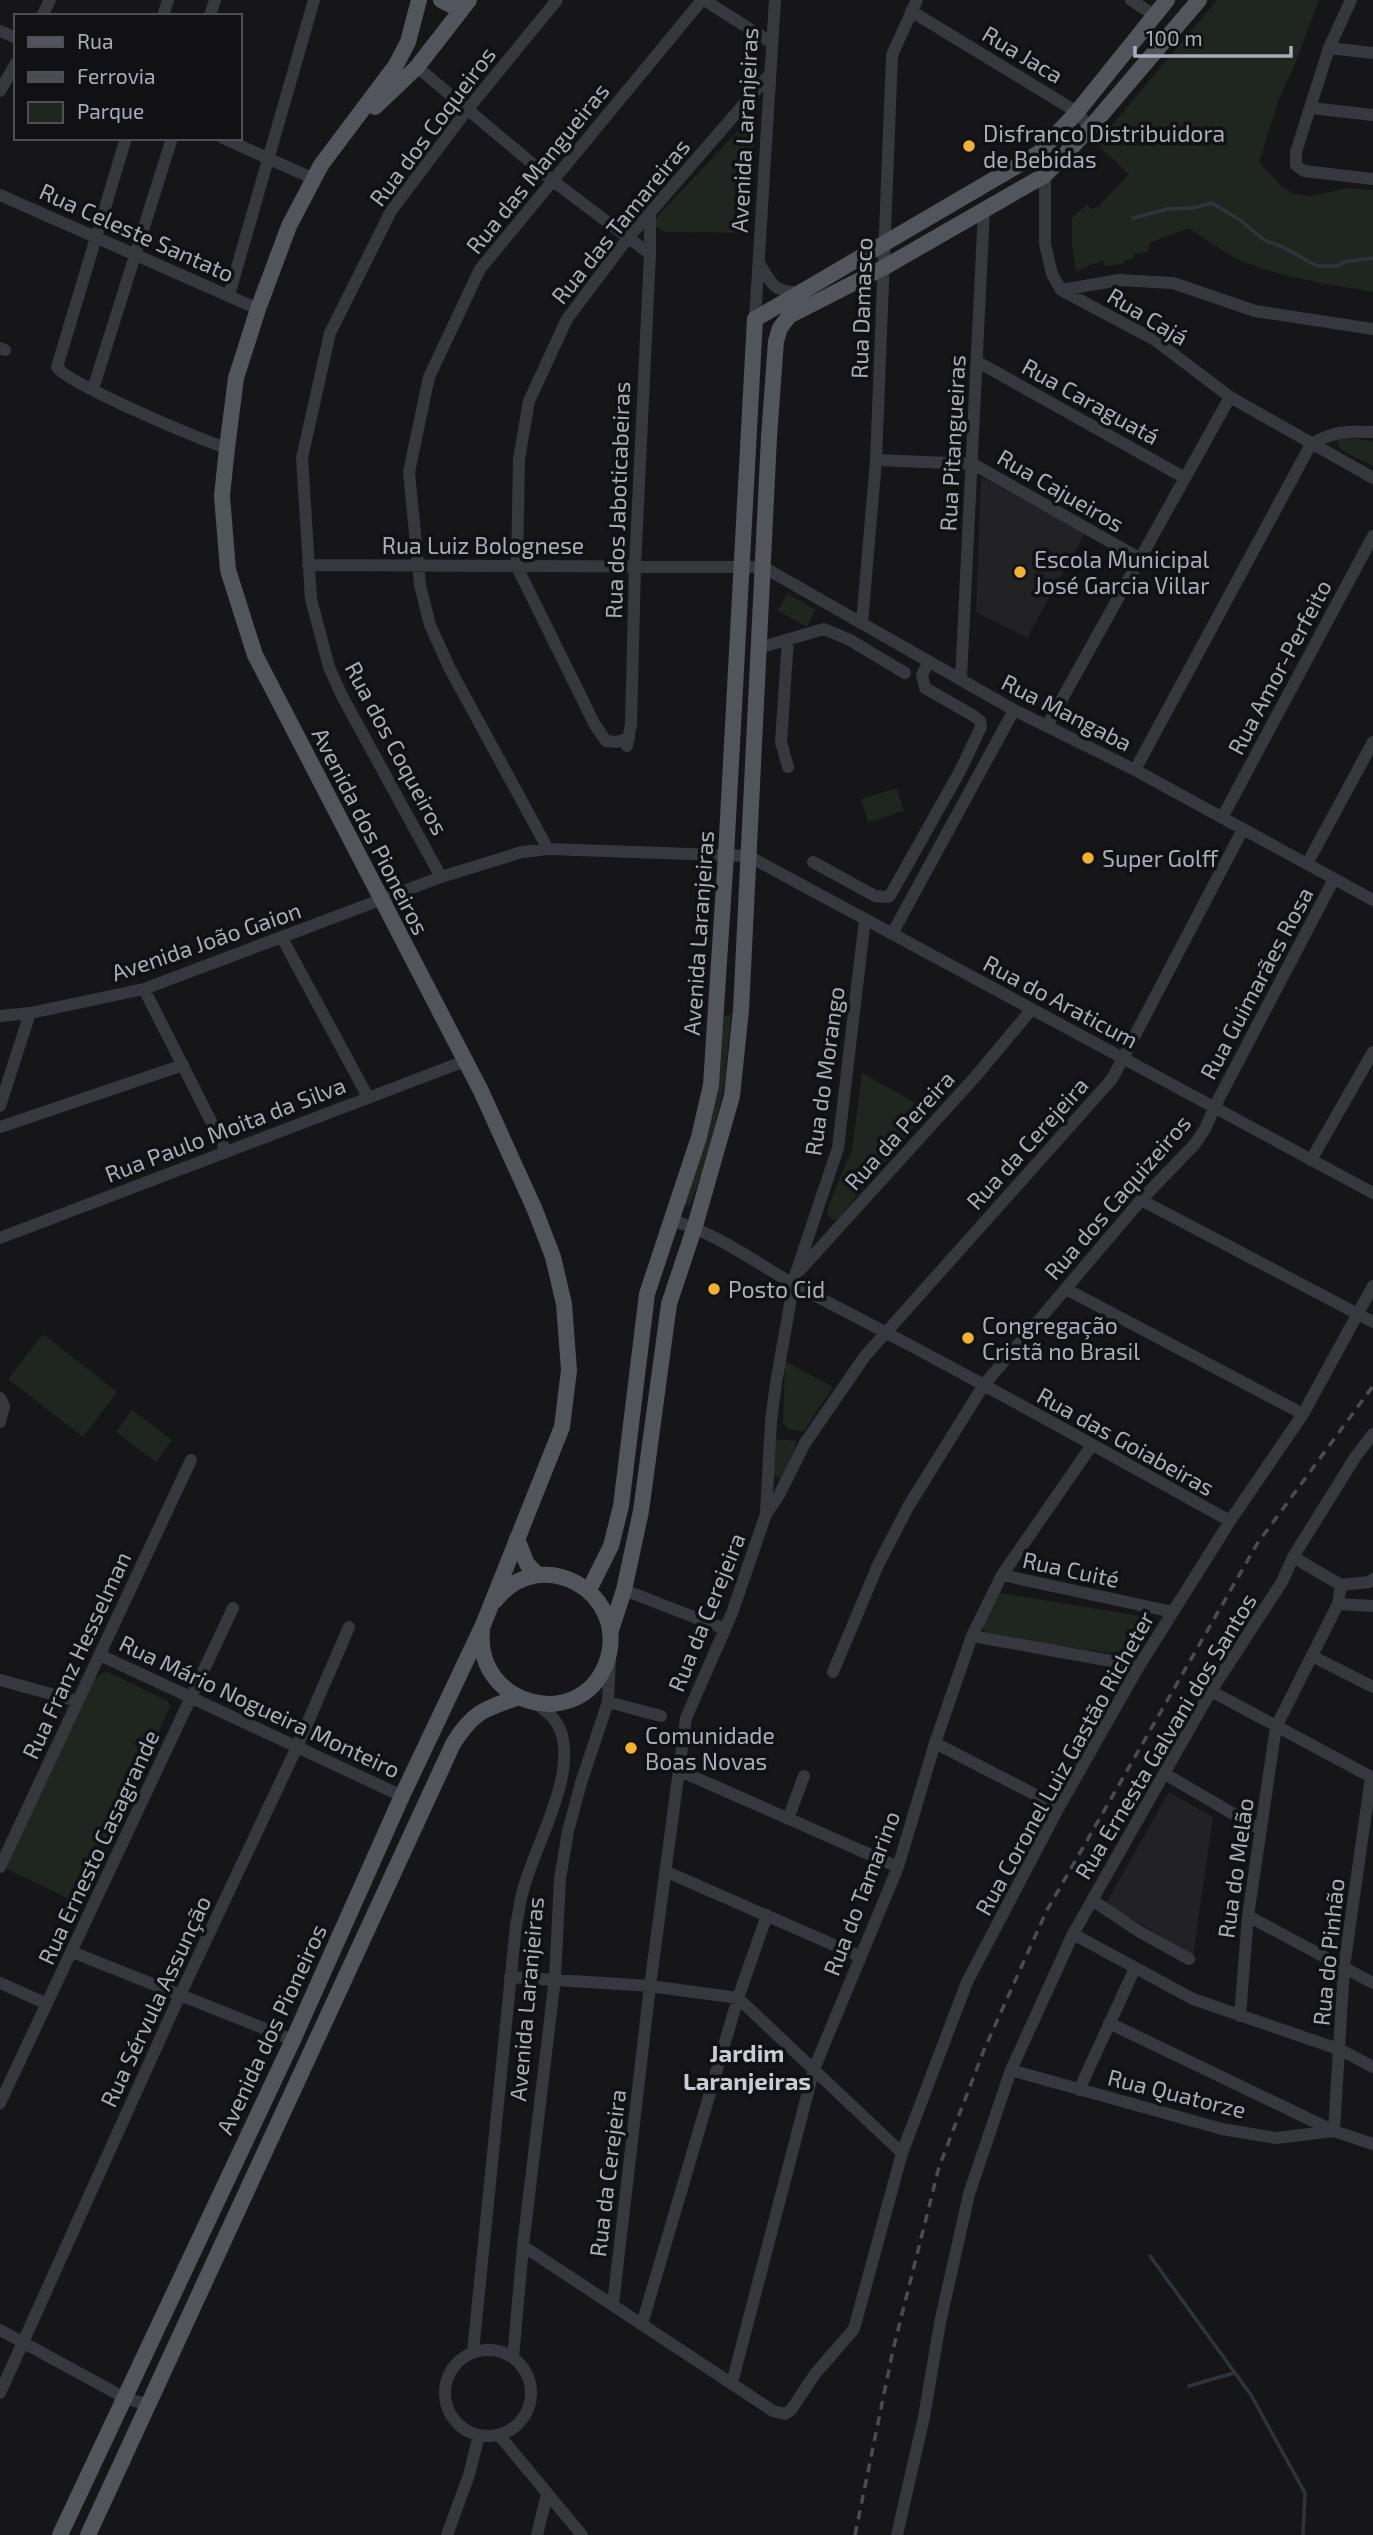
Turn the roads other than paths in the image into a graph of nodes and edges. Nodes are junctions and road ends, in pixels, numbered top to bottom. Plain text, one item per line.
1 (314, 0) edge
2 (419, 0) edge
3 (440, 0) edge
4 (557, 0) edge
5 (703, 0) edge
6 (775, 0) edge
7 (1131, 0) edge
8 (1167, 0) edge
9 (1199, 0) edge
10 (1351, 0) edge
11 (467, 2) edge
12 (914, 5) edge
13 (1154, 15) junction
14 (408, 42) junction
15 (772, 43) junction
16 (1329, 48) junction
17 (1373, 54) edge
18 (417, 66) junction
19 (14, 67) edge
20 (770, 74) junction
21 (0, 92) edge
22 (747, 101) junction
23 (768, 107) junction
24 (1311, 108) junction
25 (467, 110) junction
26 (1077, 112) junction
27 (1373, 115) edge
28 (1090, 128) junction
29 (342, 138) junction
30 (125, 140) edge
31 (171, 140) edge
32 (227, 140) edge
33 (1039, 153) junction
34 (268, 160) junction
35 (1045, 175) junction
36 (314, 179) junction
37 (1373, 179) edge
38 (553, 181) junction
39 (0, 195) edge
40 (984, 210) junction
41 (650, 213) junction
42 (96, 237) junction
43 (628, 238) junction
44 (884, 244) junction
45 (650, 254) junction
46 (136, 255) junction
47 (759, 263) junction
48 (883, 268) junction
49 (1061, 290) junction
50 (802, 292) junction
51 (229, 295) junction
52 (258, 309) junction
53 (755, 318) junction
54 (1373, 329) edge
55 (978, 362) junction
56 (93, 389) junction
57 (1230, 397) junction
58 (1373, 432) edge
59 (1311, 444) junction
60 (227, 449) junction
61 (876, 460) junction
62 (973, 464) junction
63 (1185, 478) junction
64 (1373, 478) edge
65 (1373, 536) edge
66 (1139, 558) junction
67 (308, 565) junction
68 (418, 567) junction
69 (517, 567) junction
70 (635, 567) junction
71 (742, 567) junction
72 (762, 567) junction
73 (862, 622) junction
74 (788, 639) junction
75 (759, 648) junction
76 (929, 661) junction
77 (905, 673) dead end
78 (961, 679) junction
79 (1014, 710) junction
80 (1047, 726) junction
81 (628, 742) joint
82 (1373, 742) edge
83 (788, 767) dead end
84 (1135, 770) junction
85 (1222, 818) junction
86 (1243, 829) junction
87 (548, 849) junction
88 (726, 855) junction
89 (748, 856) junction
90 (813, 862) dead end
91 (1307, 864) junction
92 (441, 877) junction
93 (1334, 879) junction
94 (380, 900) junction
95 (1373, 900) edge
96 (865, 919) junction
97 (892, 934) junction
98 (282, 938) junction
99 (144, 989) junction
100 (1032, 1009) junction
101 (30, 1013) junction
102 (0, 1016) edge
103 (1373, 1052) edge
104 (1122, 1057) junction
105 (465, 1061) junction
106 (183, 1065) junction
107 (368, 1097) junction
108 (0, 1105) edge
109 (1214, 1107) junction
110 (0, 1127) edge
111 (226, 1151) junction
112 (1311, 1160) junction
113 (1373, 1193) edge
114 (1141, 1200) junction
115 (670, 1220) junction
116 (695, 1226) junction
117 (0, 1237) edge
118 (794, 1280) junction
119 (1373, 1286) edge
120 (1066, 1289) junction
121 (1359, 1315) junction
122 (1373, 1322) edge
123 (886, 1332) junction
124 (983, 1386) junction
125 (0, 1398) edge
126 (1303, 1414) junction
127 (0, 1422) edge
128 (1373, 1434) edge
129 (1092, 1445) junction
130 (1368, 1448) edge
131 (191, 1460) dead end
132 (766, 1514) junction
133 (1230, 1521) junction
134 (517, 1539) junction
135 (1293, 1557) junction
136 (538, 1575) junction
137 (1002, 1576) junction
138 (1373, 1579) edge
139 (1341, 1585) junction
140 (589, 1590) junction
141 (624, 1590) junction
142 (1338, 1604) junction
143 (1373, 1606) edge
144 (233, 1608) dead end
145 (489, 1609) junction
146 (1173, 1612) junction
147 (483, 1625) junction
148 (349, 1627) dead end
149 (725, 1629) junction
150 (611, 1633) junction
151 (972, 1636) junction
152 (610, 1651) junction
153 (100, 1655) junction
154 (1312, 1656) junction
155 (1139, 1666) junction
156 (833, 1672) dead end
157 (0, 1680) edge
158 (1373, 1686) edge
159 (1211, 1692) junction
160 (191, 1698) junction
161 (517, 1698) junction
162 (77, 1701) junction
163 (608, 1702) junction
164 (537, 1704) junction
165 (661, 1716) dead end
166 (1276, 1727) junction
167 (935, 1743) junction
168 (297, 1747) junction
169 (678, 1770) junction
170 (1165, 1774) junction
171 (804, 1776) dead end
172 (1372, 1778) edge
173 (402, 1796) junction
174 (1059, 1807) junction
175 (788, 1819) junction
176 (1261, 1830) junction
177 (0, 1867) edge
178 (898, 1867) junction
179 (667, 1872) junction
180 (1092, 1900) junction
181 (767, 1915) junction
182 (1248, 1916) junction
183 (1073, 1934) junction
184 (72, 1952) junction
185 (859, 1956) junction
186 (1189, 1959) dead end
187 (1344, 1967) junction
188 (1135, 1968) junction
189 (510, 1977) junction
190 (555, 1978) junction
191 (0, 1983) edge
192 (1373, 1983) edge
193 (650, 1986) junction
194 (180, 1995) junction
195 (738, 1998) junction
196 (46, 2003) junction
197 (1240, 2016) junction
198 (1109, 2023) junction
199 (293, 2040) junction
200 (1340, 2050) junction
201 (1373, 2067) edge
202 (814, 2069) junction
203 (1011, 2070) junction
204 (1079, 2090) junction
205 (0, 2103) edge
206 (1334, 2131) junction
207 (1373, 2144) edge
208 (902, 2153) junction
209 (523, 2246) junction
210 (613, 2304) junction
211 (642, 2324) junction
212 (0, 2330) edge
213 (24, 2342) junction
214 (473, 2352) junction
215 (513, 2358) junction
216 (732, 2383) junction
217 (0, 2393) edge
218 (125, 2398) junction
219 (148, 2405) junction
220 (479, 2435) junction
221 (499, 2435) junction
222 (547, 2494) junction
223 (60, 2535) edge
224 (88, 2535) edge
225 (447, 2535) edge
226 (537, 2535) edge
227 (582, 2535) edge
228 (897, 2535) edge

1 - 34 street
2 - 14 main road
3 - 11 main road
4 - 25 street, Rua dos Coqueiros
5 - 15 street
5 - 38 street, Rua das Mangueiras
6 - 15 street, Avenida Laranjeiras
7 - 13 street
8 - 13 main road
9 - 28 main road
10 - 16 street
11 - 18 main road
12 - 26 street, Rua Jaca
12 - 44 street, Rua Damasco
13 - 26 main road
14 - 18 main road
14 - 29 main road
15 - 20 street, Avenida Laranjeiras
16 - 17 street
16 - 24 street
18 - 25 street
18 - 29 main road
19 - 21 street
20 - 22 street, Rua das Tamareiras
20 - 23 street, Avenida Laranjeiras
22 - 23 street
22 - 41 street, Rua das Tamareiras
23 - 47 street, Avenida Laranjeiras
24 - 27 street
24 - 37 street
25 - 38 street
25 - 67 street, Rua dos Coqueiros
26 - 28 street, Rua Jaca
26 - 33 main road
28 - 35 main road
29 - 36 main road, Avenida dos Pioneiros
30 - 42 street
31 - 46 street
32 - 34 street
33 - 35 street
33 - 44 main road
34 - 36 street
34 - 51 street
35 - 40 main road
35 - 49 street
36 - 52 main road, Avenida dos Pioneiros
38 - 43 street
38 - 68 street, Rua das Mangueiras
39 - 42 street, Rua Celeste Santato
40 - 48 main road
40 - 55 street, Rua Pitangueiras
41 - 43 street, Rua das Tamareiras
41 - 45 street, Rua dos Jaboticabeiras
42 - 46 street, Rua Celeste Santato
42 - 56 street
43 - 45 street
43 - 69 street, Rua das Tamareiras
44 - 48 street, Rua Damasco
44 - 50 main road
45 - 70 street, Rua dos Jaboticabeiras
46 - 51 street, Rua Celeste Santato
46 - 56 street
47 - 50 street, Avenida Laranjeiras
47 - 53 street, Avenida Laranjeiras
48 - 61 street, Rua Damasco
48 - 72 main road, Avenida Laranjeiras
49 - 54 street
49 - 57 street, Rua Cajá
50 - 53 main road
51 - 52 street, Rua Celeste Santato
52 - 60 main road, Avenida dos Pioneiros
53 - 71 main road, Avenida Laranjeiras
55 - 62 street, Rua Pitangueiras
55 - 63 street, Rua Caraguatá
56 - 60 street
57 - 59 street, Rua Cajá
57 - 63 street
58 - 59 street
59 - 64 street, Rua Cajá
59 - 84 street
60 - 94 main road, Avenida dos Pioneiros
61 - 62 street, Rua Cajueiros
61 - 73 street, Rua Damasco
62 - 66 street, Rua Cajueiros
62 - 78 street, Rua Pitangueiras
63 - 66 street
65 - 85 street, Rua Amor-Perfeito
66 - 80 street
67 - 68 street, Rua Luiz Bolognese
67 - 92 street, Rua dos Coqueiros
68 - 69 street, Rua Luiz Bolognese
68 - 87 street, Rua das Mangueiras
69 - 70 street, Rua Luiz Bolognese
69 - 81 street, Rua das Tamareiras
70 - 71 street, Rua Luiz Bolognese
70 - 81 street, Rua dos Jaboticabeiras
71 - 72 street, Rua Mangaba
71 - 88 main road, Avenida Laranjeiras
72 - 73 street, Rua Mangaba
72 - 75 main road, Avenida Laranjeiras
73 - 76 street, Rua Mangaba
74 - 75 street
74 - 77 street
74 - 83 street
75 - 89 main road, Avenida Laranjeiras
76 - 78 street, Rua Mangaba
76 - 90 street
78 - 79 street, Rua Mangaba
79 - 80 street, Rua Mangaba
79 - 97 street
80 - 84 street, Rua Mangaba
82 - 91 street
84 - 85 street, Rua Mangaba
85 - 86 street, Rua Mangaba
86 - 91 street, Rua Mangaba
86 - 104 street, Rua da Cerejeira
87 - 88 street
87 - 92 street
88 - 89 street, Rua do Araticum
88 - 115 main road, Avenida Laranjeiras
89 - 96 street, Rua do Araticum
89 - 116 main road, Avenida Laranjeiras
91 - 93 street, Rua Mangaba
92 - 94 street
93 - 95 street, Rua Mangaba
93 - 109 street, Rua Guimarães Rosa
94 - 98 street, Avenida João Gaion
94 - 105 main road, Avenida dos Pioneiros
96 - 97 street, Rua do Araticum
96 - 118 street, Rua do Morango
97 - 100 street, Rua do Araticum
98 - 99 street, Avenida João Gaion
98 - 107 street
99 - 101 street, Avenida João Gaion
99 - 106 street
100 - 104 street, Rua do Araticum
100 - 118 street, Rua da Pereira
101 - 102 street, Avenida João Gaion
101 - 108 street
103 - 112 street
104 - 109 street, Rua do Araticum
104 - 123 street, Rua da Cerejeira
105 - 107 street, Rua Paulo Moita da Silva
105 - 134 main road, Avenida dos Pioneiros
106 - 110 street
106 - 111 street
107 - 111 street, Rua Paulo Moita da Silva
109 - 112 street, Rua do Araticum
109 - 114 street, Rua dos Caquizeiros
111 - 117 street, Rua Paulo Moita da Silva
112 - 113 street, Rua do Araticum
114 - 120 street, Rua dos Caquizeiros
114 - 121 street
115 - 116 street, Rua das Goiabeiras
115 - 140 main road, Avenida Laranjeiras
116 - 118 street, Rua das Goiabeiras
116 - 141 main road, Avenida Laranjeiras
118 - 123 street, Rua das Goiabeiras
118 - 132 street, Rua do Morango
119 - 121 street, Rua Coronel Luiz Gastão Richeter
120 - 124 street, Rua dos Caquizeiros
120 - 126 street
121 - 122 street
121 - 126 street, Rua Coronel Luiz Gastão Richeter
123 - 124 street, Rua das Goiabeiras
123 - 132 street, Rua da Cerejeira
124 - 129 street, Rua das Goiabeiras
124 - 156 street, Rua dos Caquizeiros
125 - 127 street
126 - 133 street, Rua Coronel Luiz Gastão Richeter
128 - 130 street, Rua Ernesta Galvani dos Santos
129 - 133 street, Rua das Goiabeiras
129 - 137 street, Rua do Tamarino
130 - 135 street, Rua Ernesta Galvani dos Santos
131 - 153 street, Rua Franz Hesselman
132 - 149 street, Rua da Cerejeira
133 - 146 street, Rua Coronel Luiz Gastão Richeter
134 - 136 main road
134 - 145 main road, Avenida dos Pioneiros
135 - 139 street
135 - 159 street, Rua Ernesta Galvani dos Santos
136 - 140 main road
136 - 145 main road
137 - 146 street, Rua Cuité
137 - 151 street, Rua do Tamarino
138 - 139 street
139 - 142 street, Rua do Melão
140 - 150 main road
141 - 149 street
141 - 150 main road, Avenida Laranjeiras
142 - 143 street
142 - 154 street, Rua do Melão
144 - 160 street, Rua Ernesto Casagrande
145 - 147 main road, Avenida dos Pioneiros
146 - 155 street, Rua Coronel Luiz Gastão Richeter
147 - 161 main road
147 - 173 main road, Avenida dos Pioneiros
148 - 168 street, Rua Sérvula Assunção
149 - 169 street, Rua da Cerejeira
150 - 152 main road
151 - 155 street
151 - 167 street, Rua do Tamarino
152 - 163 street, Avenida Laranjeiras
152 - 164 main road
153 - 160 street, Rua Mário Nogueira Monteiro
153 - 162 street, Rua Franz Hesselman
154 - 158 street
154 - 166 street, Rua do Melão
155 - 174 street, Rua Coronel Luiz Gastão Richeter
157 - 162 street
159 - 166 street
159 - 170 street, Rua Ernesta Galvani dos Santos
160 - 168 street, Rua Mário Nogueira Monteiro
160 - 184 street, Rua Ernesto Casagrande
161 - 164 main road
161 - 219 main road, Avenida dos Pioneiros
162 - 177 street, Rua Franz Hesselman
163 - 165 street
163 - 190 street, Avenida Laranjeiras
164 - 189 street, Avenida Laranjeiras
166 - 172 street
166 - 176 street, Rua do Melão
167 - 174 street
167 - 178 street, Rua do Tamarino
168 - 173 street, Rua Mário Nogueira Monteiro
168 - 194 street, Rua Sérvula Assunção
169 - 175 street
169 - 179 street, Rua da Cerejeira
170 - 176 street
170 - 180 street, Rua Ernesta Galvani dos Santos
171 - 175 street
172 - 187 street, Rua do Pinhão
173 - 199 main road, Avenida dos Pioneiros
174 - 208 street, Rua Coronel Luiz Gastão Richeter
175 - 178 street
176 - 182 street, Rua do Melão
178 - 185 street, Rua do Tamarino
179 - 181 street
179 - 193 street, Rua da Cerejeira
180 - 183 street, Rua Ernesta Galvani dos Santos
180 - 186 street
181 - 185 street
181 - 195 street
182 - 187 street
182 - 197 street, Rua do Melão
183 - 188 street
183 - 203 street, Rua Ernesta Galvani dos Santos
184 - 194 street
184 - 196 street, Rua Ernesto Casagrande
185 - 202 street, Rua do Tamarino
187 - 192 street
187 - 200 street, Rua do Pinhão
188 - 197 street
188 - 198 street
189 - 190 street
189 - 214 street, Avenida Laranjeiras
190 - 193 street
190 - 209 street, Avenida Laranjeiras
191 - 196 street
193 - 195 street
193 - 210 street, Rua da Cerejeira
194 - 199 street
194 - 213 street, Rua Sérvula Assunção
195 - 202 street
195 - 211 street
196 - 205 street, Rua Ernesto Casagrande
197 - 200 street
198 - 204 street
198 - 206 street
199 - 218 main road, Avenida dos Pioneiros
200 - 201 street
200 - 206 street, Rua do Pinhão
202 - 208 street
202 - 216 street, Rua do Tamarino
203 - 204 street, Rua Quatorze
203 - 228 street, Rua Ernesta Galvani dos Santos
204 - 206 street, Rua Quatorze
206 - 207 street
208 - 216 street, Rua Coronel Luiz Gastão Richeter
209 - 210 street
209 - 215 street, Avenida Laranjeiras
210 - 211 street
211 - 216 street
212 - 213 street
213 - 217 street, Rua Sérvula Assunção
213 - 218 street
214 - 215 street
214 - 220 street
215 - 221 street
218 - 219 street
218 - 223 main road, Avenida dos Pioneiros
219 - 224 main road, Avenida dos Pioneiros
220 - 221 street
220 - 225 street
221 - 222 street
222 - 226 street
222 - 227 street

